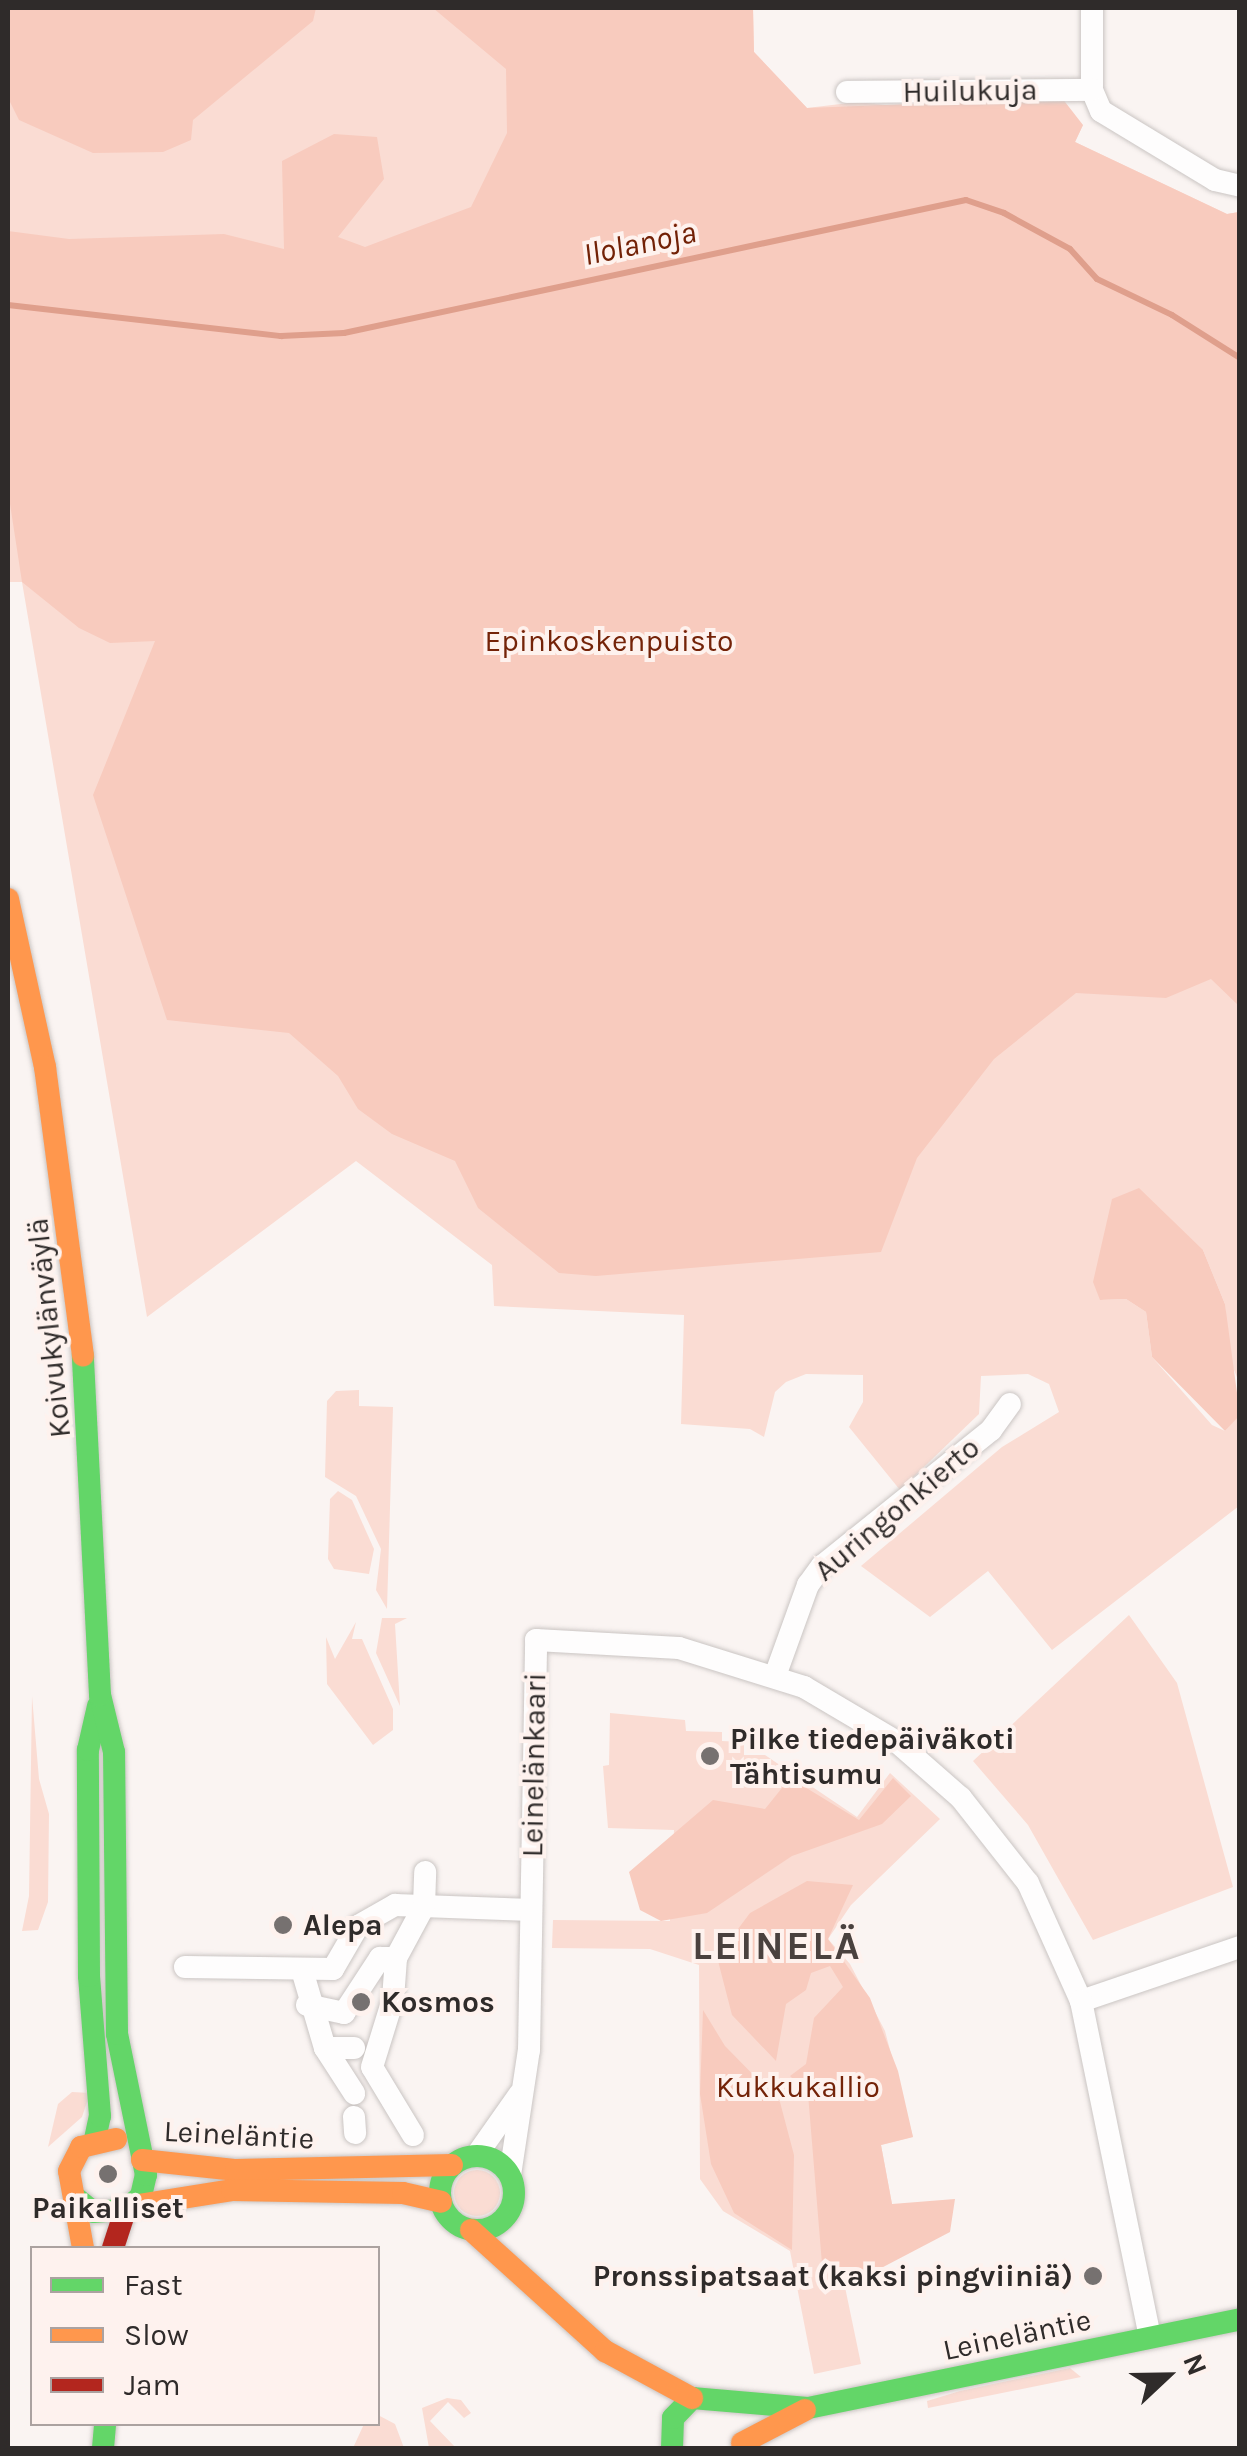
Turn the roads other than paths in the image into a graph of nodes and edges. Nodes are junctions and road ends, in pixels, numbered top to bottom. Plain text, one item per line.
1 (1092, 8) edge
2 (1092, 90) junction
3 (848, 92) dead end
4 (1240, 186) edge
5 (8, 899) edge
6 (1010, 1404) dead end
7 (774, 1676) junction
8 (100, 1695) junction
9 (425, 1872) dead end
10 (424, 1906) junction
11 (531, 1910) junction
12 (358, 1926) junction
13 (1240, 1947) edge
14 (388, 1958) junction
15 (185, 1967) dead end
16 (302, 1970) junction
17 (1082, 2000) junction
18 (308, 2005) junction
19 (325, 2048) junction
20 (364, 2052) junction
21 (519, 2096) junction
22 (354, 2114) dead end
23 (412, 2135) dead end
24 (96, 2139) junction
25 (140, 2156) junction
26 (476, 2156) junction
27 (452, 2165) junction
28 (510, 2174) junction
29 (76, 2198) junction
30 (442, 2202) junction
31 (128, 2208) junction
32 (510, 2211) junction
33 (472, 2230) junction
34 (83, 2246) edge
35 (114, 2246) edge
36 (537, 2285) junction
37 (1240, 2319) edge
38 (1150, 2336) junction
39 (636, 2372) junction
40 (692, 2398) junction
41 (730, 2403) junction
42 (808, 2408) junction
43 (671, 2439) edge
44 (741, 2446) edge

1 - 2 street
2 - 3 street, Huilukuja
2 - 4 street
5 - 8 main road, Koivukylänväylä
6 - 7 street, Auringonkierto
7 - 11 street, Leinelänkaari
7 - 17 street, Leinelänkaari
8 - 24 main road, Koivukylänväylä
8 - 25 main road, Koivukylänväylä
9 - 10 street
10 - 11 street
10 - 12 street
10 - 14 street
11 - 21 street, Leinelänkaari
12 - 14 street
12 - 16 street
13 - 17 street
14 - 18 street
14 - 20 street
15 - 16 street
16 - 18 street
17 - 38 street, Leinelänkaari
18 - 19 street
19 - 20 street
19 - 22 street
20 - 23 street
21 - 26 street, Leinelänkaari
21 - 28 street, Leinelänkaari
24 - 25 main road
24 - 29 main road, Koivukylänväylä
25 - 27 main road, Leineläntie
25 - 31 main road, Koivukylänväylä
26 - 27 main road
26 - 28 main road
27 - 30 main road
28 - 32 main road
29 - 31 main road
29 - 34 main road, Koivukylänväylä
30 - 31 main road, Leineläntie
30 - 33 main road
31 - 35 main road, Koivukylänväylä
32 - 33 main road
32 - 36 main road
33 - 36 main road
36 - 39 main road
37 - 38 main road, Leineläntie
38 - 42 main road, Leineläntie
39 - 40 main road
39 - 43 main road
40 - 41 main road, Leineläntie
40 - 43 main road
41 - 42 main road, Leineläntie
41 - 44 main road
42 - 44 main road, Leineläntie

